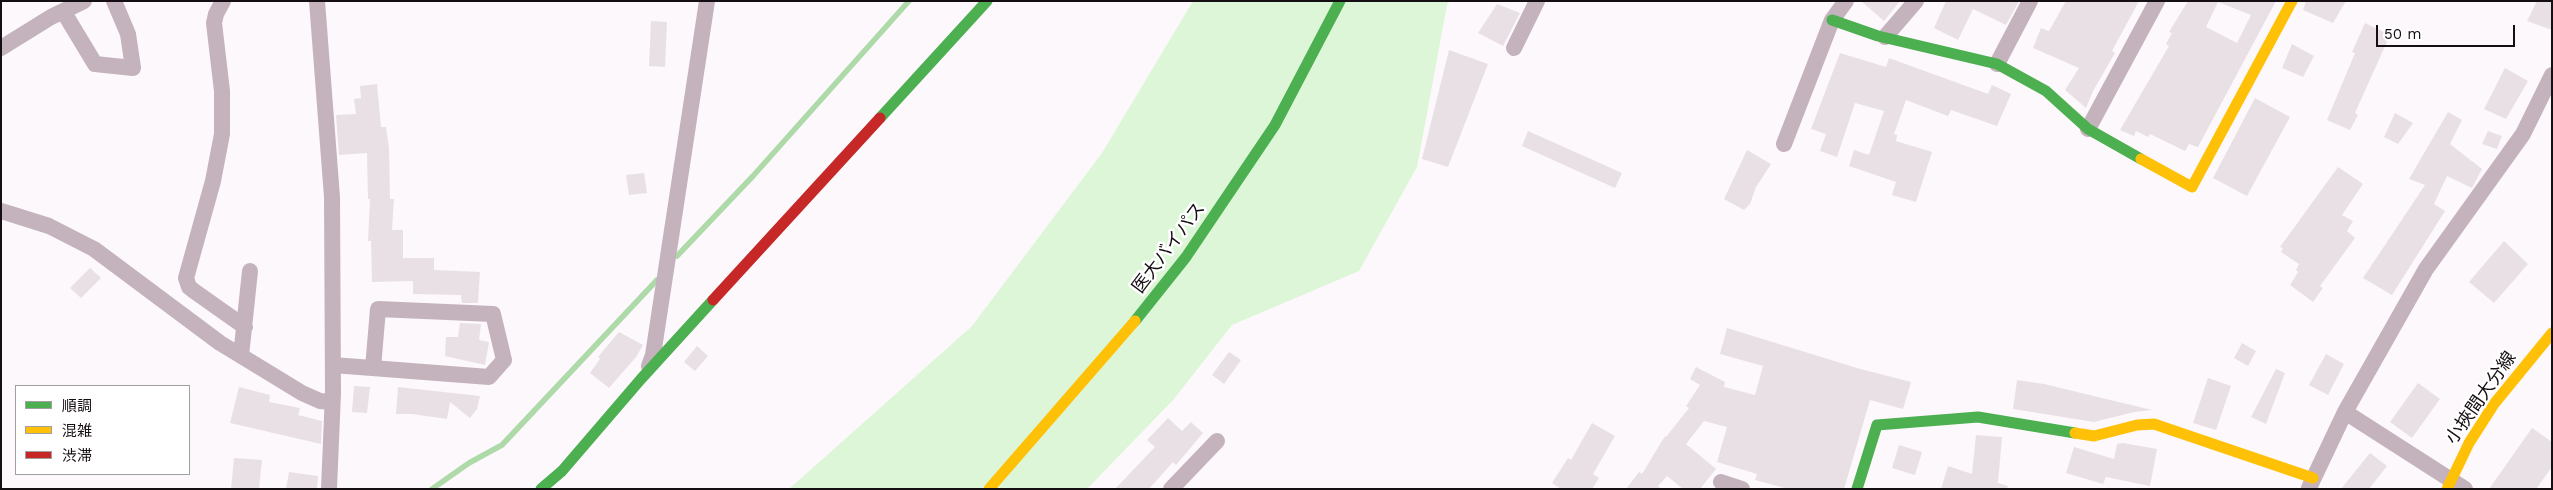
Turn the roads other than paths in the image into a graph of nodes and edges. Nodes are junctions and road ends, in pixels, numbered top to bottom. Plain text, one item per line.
1 (84, 1) edge
2 (114, 1) edge
3 (317, 1) edge
4 (707, 1) edge
5 (987, 1) edge
6 (1340, 1) edge
7 (1537, 1) edge
8 (1846, 1) edge
9 (1916, 1) edge
10 (2030, 1) edge
11 (2157, 1) edge
12 (2292, 1) edge
13 (219, 3) edge
14 (63, 11) junction
15 (1832, 20) junction
16 (1885, 37) junction
17 (1, 48) edge
18 (1514, 48) dead end
19 (1997, 64) junction
20 (2552, 75) edge
21 (2088, 129) junction
22 (1784, 144) dead end
23 (1, 211) edge
24 (250, 271) dead end
25 (245, 326) junction
26 (2552, 333) edge
27 (241, 356) junction
28 (333, 365) junction
29 (373, 368) junction
30 (637, 384) junction
31 (332, 402) junction
32 (2345, 412) junction
33 (1217, 441) dead end
34 (1721, 482) dead end
35 (2311, 483) edge
36 (2449, 484) edge
37 (330, 489) edge
38 (541, 489) edge
39 (988, 489) edge
40 (1171, 489) edge
41 (1742, 489) edge
42 (1857, 489) edge
43 (2465, 489) edge

1 - 14 street
2 - 14 street
3 - 28 street
4 - 30 street
5 - 30 street
6 - 39 street, 医大バイパス
7 - 18 street
8 - 15 street
9 - 16 street
10 - 19 street
11 - 21 street
12 - 21 street
13 - 25 street
14 - 17 street
15 - 16 street
15 - 22 street
16 - 19 street
19 - 21 street
20 - 32 street
23 - 27 street
24 - 25 street
25 - 27 street
26 - 36 street, 小挾間大分線
27 - 31 street
28 - 29 street
28 - 31 street
29 - 29 street
30 - 38 street
31 - 37 street
32 - 35 street
32 - 36 street
33 - 40 street
34 - 41 street
35 - 42 street
36 - 43 street

